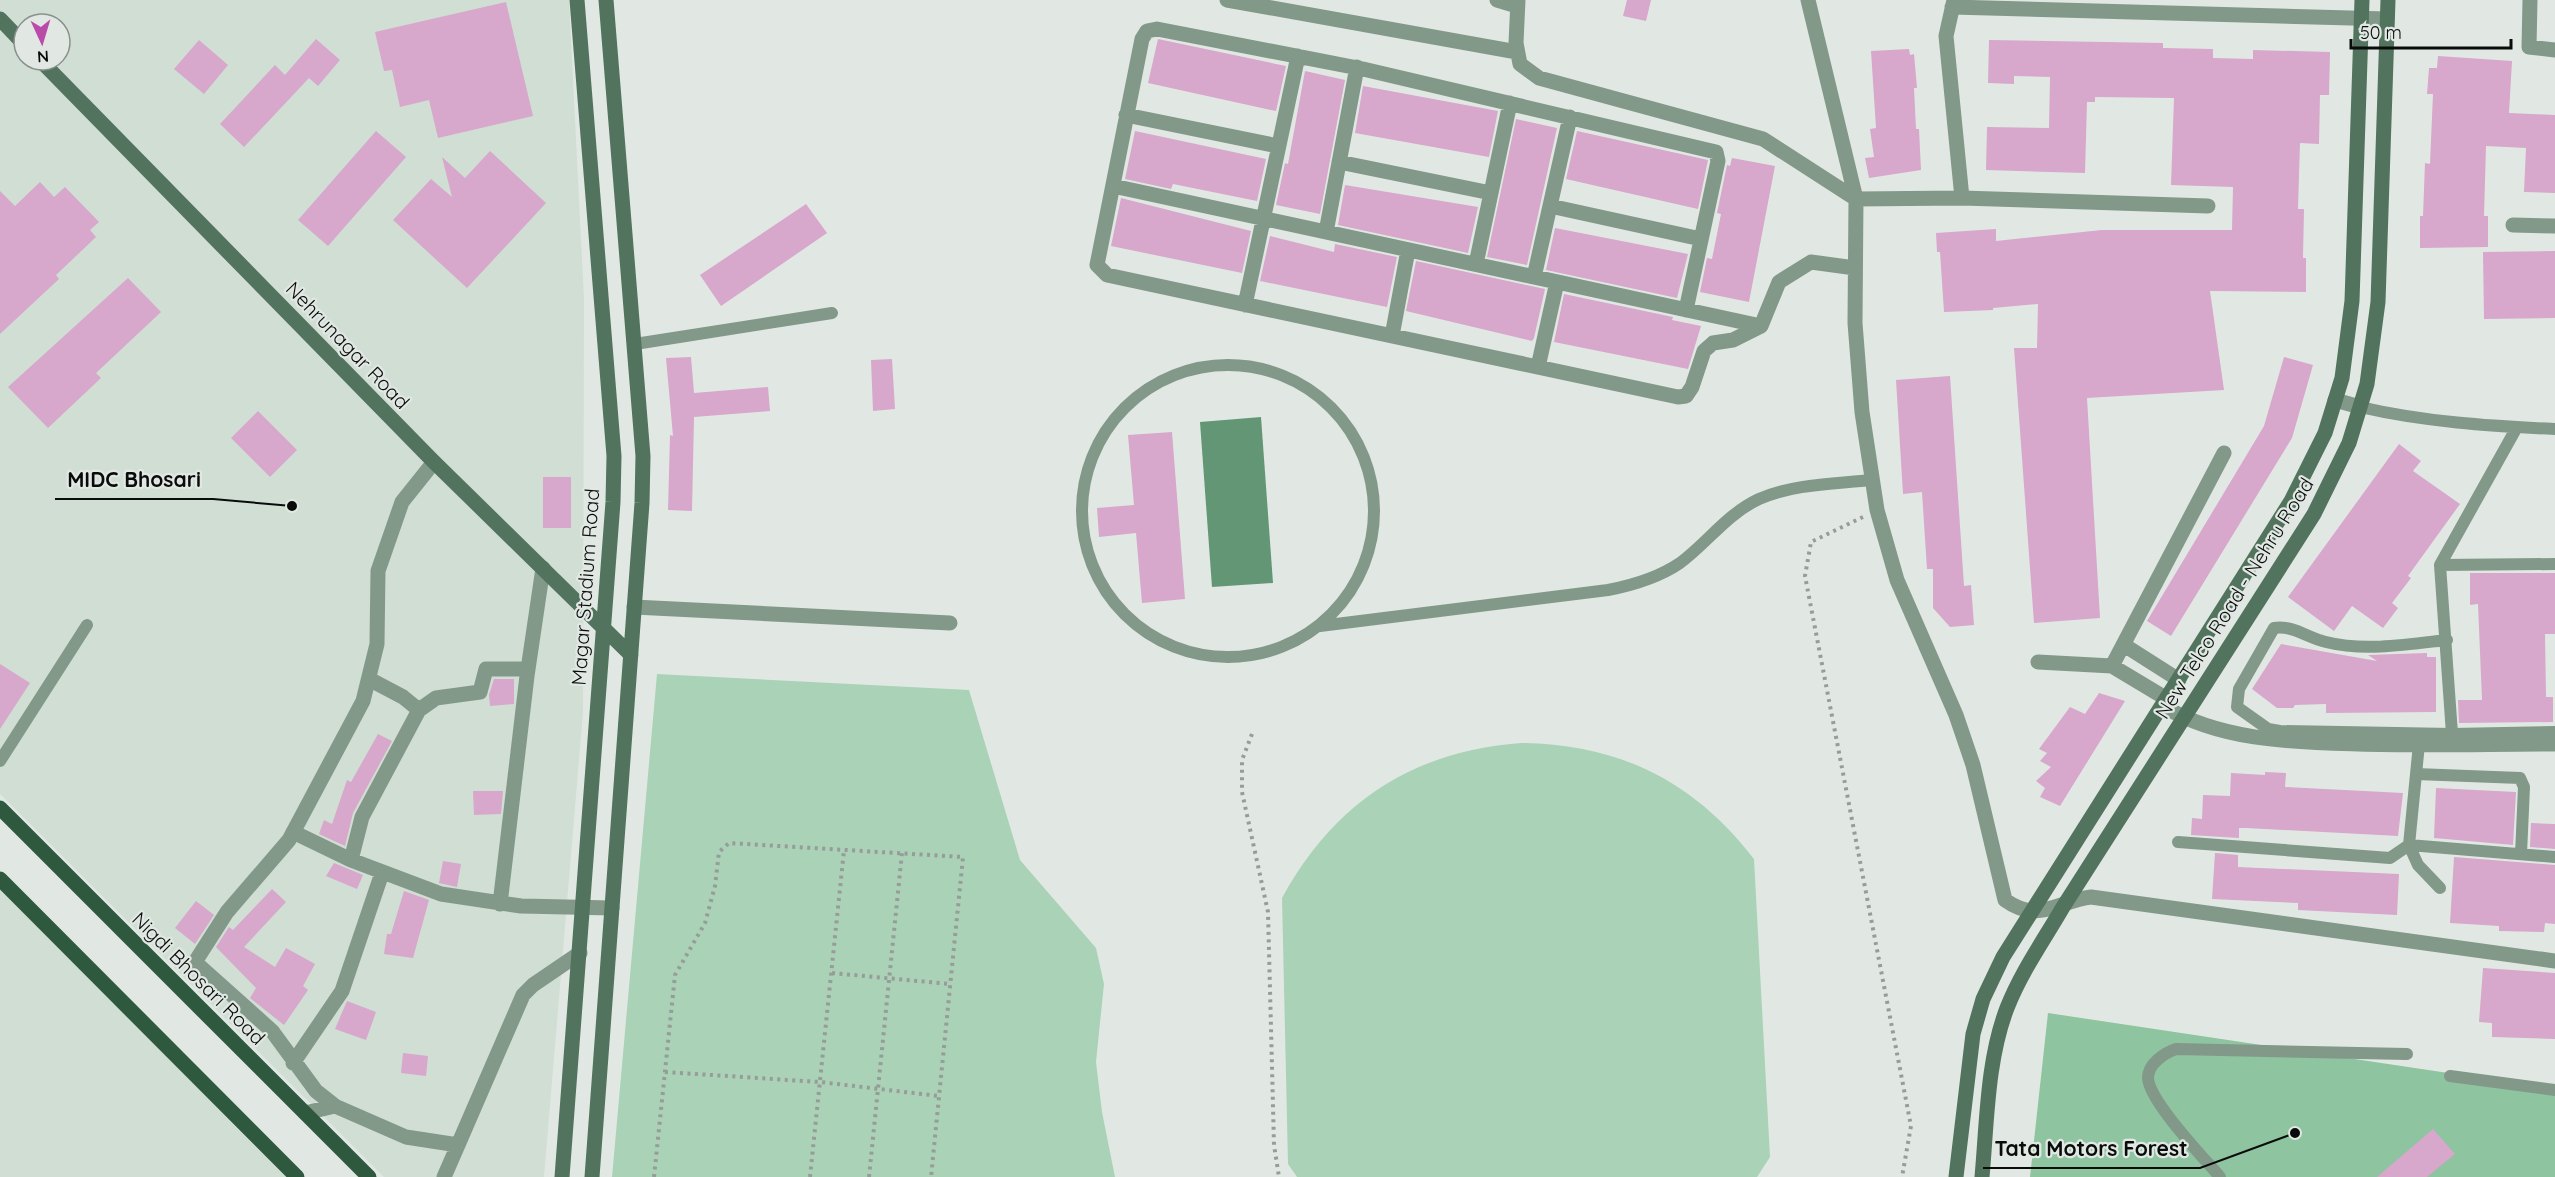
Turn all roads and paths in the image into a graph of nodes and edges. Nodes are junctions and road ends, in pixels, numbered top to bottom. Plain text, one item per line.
1 (577, 0) edge
2 (606, 0) edge
3 (1227, 0) edge
4 (1497, 0) edge
5 (1808, 0) edge
6 (2362, 0) edge
7 (2388, 0) edge
8 (2530, 0) edge
9 (1517, 3) edge
10 (1953, 4) edge
11 (2361, 18) junction
12 (0, 19) edge
13 (2387, 19) junction
14 (12, 32) edge
15 (2555, 50) edge
16 (1517, 52) junction
17 (1298, 56) junction
18 (1357, 67) junction
19 (52, 72) edge
20 (1510, 103) junction
21 (1126, 115) junction
22 (1570, 117) junction
23 (1278, 146) junction
24 (1339, 162) junction
25 (1113, 186) junction
26 (1491, 193) junction
27 (1962, 198) junction
28 (1856, 199) junction
29 (1550, 206) junction
30 (2208, 206) dead end
31 (1262, 218) junction
32 (2513, 225) dead end
33 (2555, 226) edge
34 (1326, 232) junction
35 (1701, 239) junction
36 (1408, 250) junction
37 (1476, 264) junction
38 (1855, 268) junction
39 (1534, 277) junction
40 (1557, 282) junction
41 (1245, 305) junction
42 (1686, 310) junction
43 (832, 313) dead end
44 (1761, 326) junction
45 (1392, 336) junction
46 (635, 344) junction
47 (1538, 367) junction
48 (2335, 400) junction
49 (2360, 407) junction
50 (2517, 428) junction
51 (2555, 429) edge
52 (2224, 453) dead end
53 (434, 462) junction
54 (1871, 480) junction
55 (1877, 510) junction
56 (2555, 564) edge
57 (2440, 565) junction
58 (543, 568) junction
59 (634, 607) junction
60 (950, 623) dead end
61 (87, 625) dead end
62 (1320, 626) junction
63 (604, 628) junction
64 (2447, 640) junction
65 (2124, 645) junction
66 (631, 655) junction
67 (2038, 662) dead end
68 (2112, 666) junction
69 (527, 669) junction
70 (369, 679) junction
71 (2179, 680) junction
72 (2165, 702) junction
73 (419, 710) junction
74 (2184, 719) junction
75 (2555, 732) edge
76 (1252, 734) dead end
77 (2452, 734) junction
78 (2419, 744) junction
79 (2555, 744) edge
80 (0, 761) edge
81 (2416, 774) junction
82 (0, 808) edge
83 (293, 832) junction
84 (2178, 842) dead end
85 (2409, 845) junction
86 (844, 850) junction
87 (902, 853) junction
88 (2521, 854) junction
89 (2555, 857) edge
90 (351, 860) junction
91 (382, 873) junction
92 (0, 879) edge
93 (2440, 888) dead end
94 (500, 904) junction
95 (2063, 907) junction
96 (583, 908) junction
97 (612, 908) junction
98 (2031, 912) junction
99 (579, 952) junction
100 (2555, 961) edge
101 (831, 973) junction
102 (888, 978) junction
103 (950, 984) junction
104 (2407, 1054) dead end
105 (293, 1064) junction
106 (665, 1072) junction
107 (2450, 1076) dead end
108 (820, 1082) junction
109 (879, 1089) junction
110 (2555, 1090) edge
111 (939, 1096) junction
112 (335, 1106) junction
113 (305, 1113) junction
114 (458, 1145) junction
115 (297, 1177) edge
116 (369, 1177) edge
117 (444, 1177) edge
118 (562, 1177) edge
119 (592, 1177) edge
120 (654, 1177) edge
121 (810, 1177) edge
122 (869, 1177) edge
123 (931, 1177) edge
124 (1279, 1177) edge
125 (1902, 1177) edge
126 (1956, 1177) edge
127 (1982, 1177) edge
128 (2220, 1177) edge

1 - 63 street, Magar Stadium Road
2 - 46 street
3 - 16 street
4 - 9 street
5 - 28 street
6 - 11 street, New Telco Road - Nehru Road
7 - 13 street, New Telco Road - Nehru Road
8 - 15 street
9 - 16 street
10 - 11 street
10 - 27 street
11 - 13 street
11 - 48 street, New Telco Road - Nehru Road
12 - 14 street
13 - 49 street, New Telco Road - Nehru Road
16 - 28 street
17 - 18 street
17 - 21 street
17 - 23 street
18 - 20 street
18 - 24 street
19 - 53 street, Nehrunagar Road
20 - 22 street
20 - 26 street
21 - 23 street
21 - 25 street
22 - 29 street
22 - 35 street
23 - 31 street
24 - 26 street
24 - 34 street
25 - 31 street
25 - 41 street
26 - 37 street
27 - 28 street
27 - 30 street
28 - 38 street
29 - 35 street
29 - 39 street
31 - 34 street
31 - 41 street
32 - 33 street
34 - 36 street
35 - 42 street
36 - 37 street
36 - 45 street
37 - 39 street
38 - 44 street
38 - 54 street
39 - 40 street
40 - 42 street
40 - 47 street
41 - 45 street
42 - 44 street
43 - 46 lane
44 - 47 street
45 - 47 street
46 - 59 street
48 - 49 street
48 - 71 street, New Telco Road - Nehru Road
49 - 50 lane
49 - 74 street, New Telco Road - Nehru Road
50 - 51 lane
50 - 57 lane
52 - 65 street
53 - 58 street, Nehrunagar Road
53 - 70 street
54 - 55 street
54 - 62 lane
55 - 98 street
55 - 125 path
56 - 57 lane
57 - 64 lane
58 - 63 street, Nehrunagar Road
58 - 69 street
59 - 60 street
59 - 66 street
61 - 80 lane
62 - 62 lane
63 - 66 street, Nehrunagar Road
63 - 96 street, Magar Stadium Road
64 - 77 lane
64 - 77 lane
65 - 68 street
65 - 71 street
66 - 97 street
67 - 68 street
68 - 72 street
69 - 73 street
69 - 94 street
70 - 73 street
70 - 83 street
71 - 72 street, New Telco Road - Nehru Road
72 - 74 street
72 - 98 street, New Telco Road - Nehru Road
73 - 90 street
74 - 78 street
74 - 95 street, New Telco Road - Nehru Road
75 - 77 lane
76 - 124 path
78 - 79 street
78 - 81 lane
81 - 85 lane
81 - 88 lane
82 - 113 main road, Nigdi Bhosari Road
83 - 90 street
83 - 105 street
84 - 85 lane
85 - 88 lane
85 - 93 lane
86 - 87 path
86 - 101 path
86 - 106 path
87 - 102 path
87 - 103 path
88 - 89 lane
90 - 91 street
91 - 94 street
91 - 105 street
92 - 115 main road
94 - 96 street
95 - 98 street
95 - 100 street
95 - 127 street, New Telco Road - Nehru Road
96 - 97 street
96 - 99 street, Magar Stadium Road
97 - 119 street
98 - 126 street, New Telco Road - Nehru Road
99 - 114 street
99 - 118 street, Magar Stadium Road
101 - 102 path
101 - 108 path
102 - 103 path
102 - 109 path
103 - 111 path
104 - 128 lane
105 - 112 street
106 - 108 path
106 - 120 path
107 - 110 lane
108 - 109 path
108 - 121 path
109 - 111 path
109 - 122 path
111 - 123 path
112 - 113 street
112 - 114 street
113 - 116 main road, Nigdi Bhosari Road
114 - 117 street

